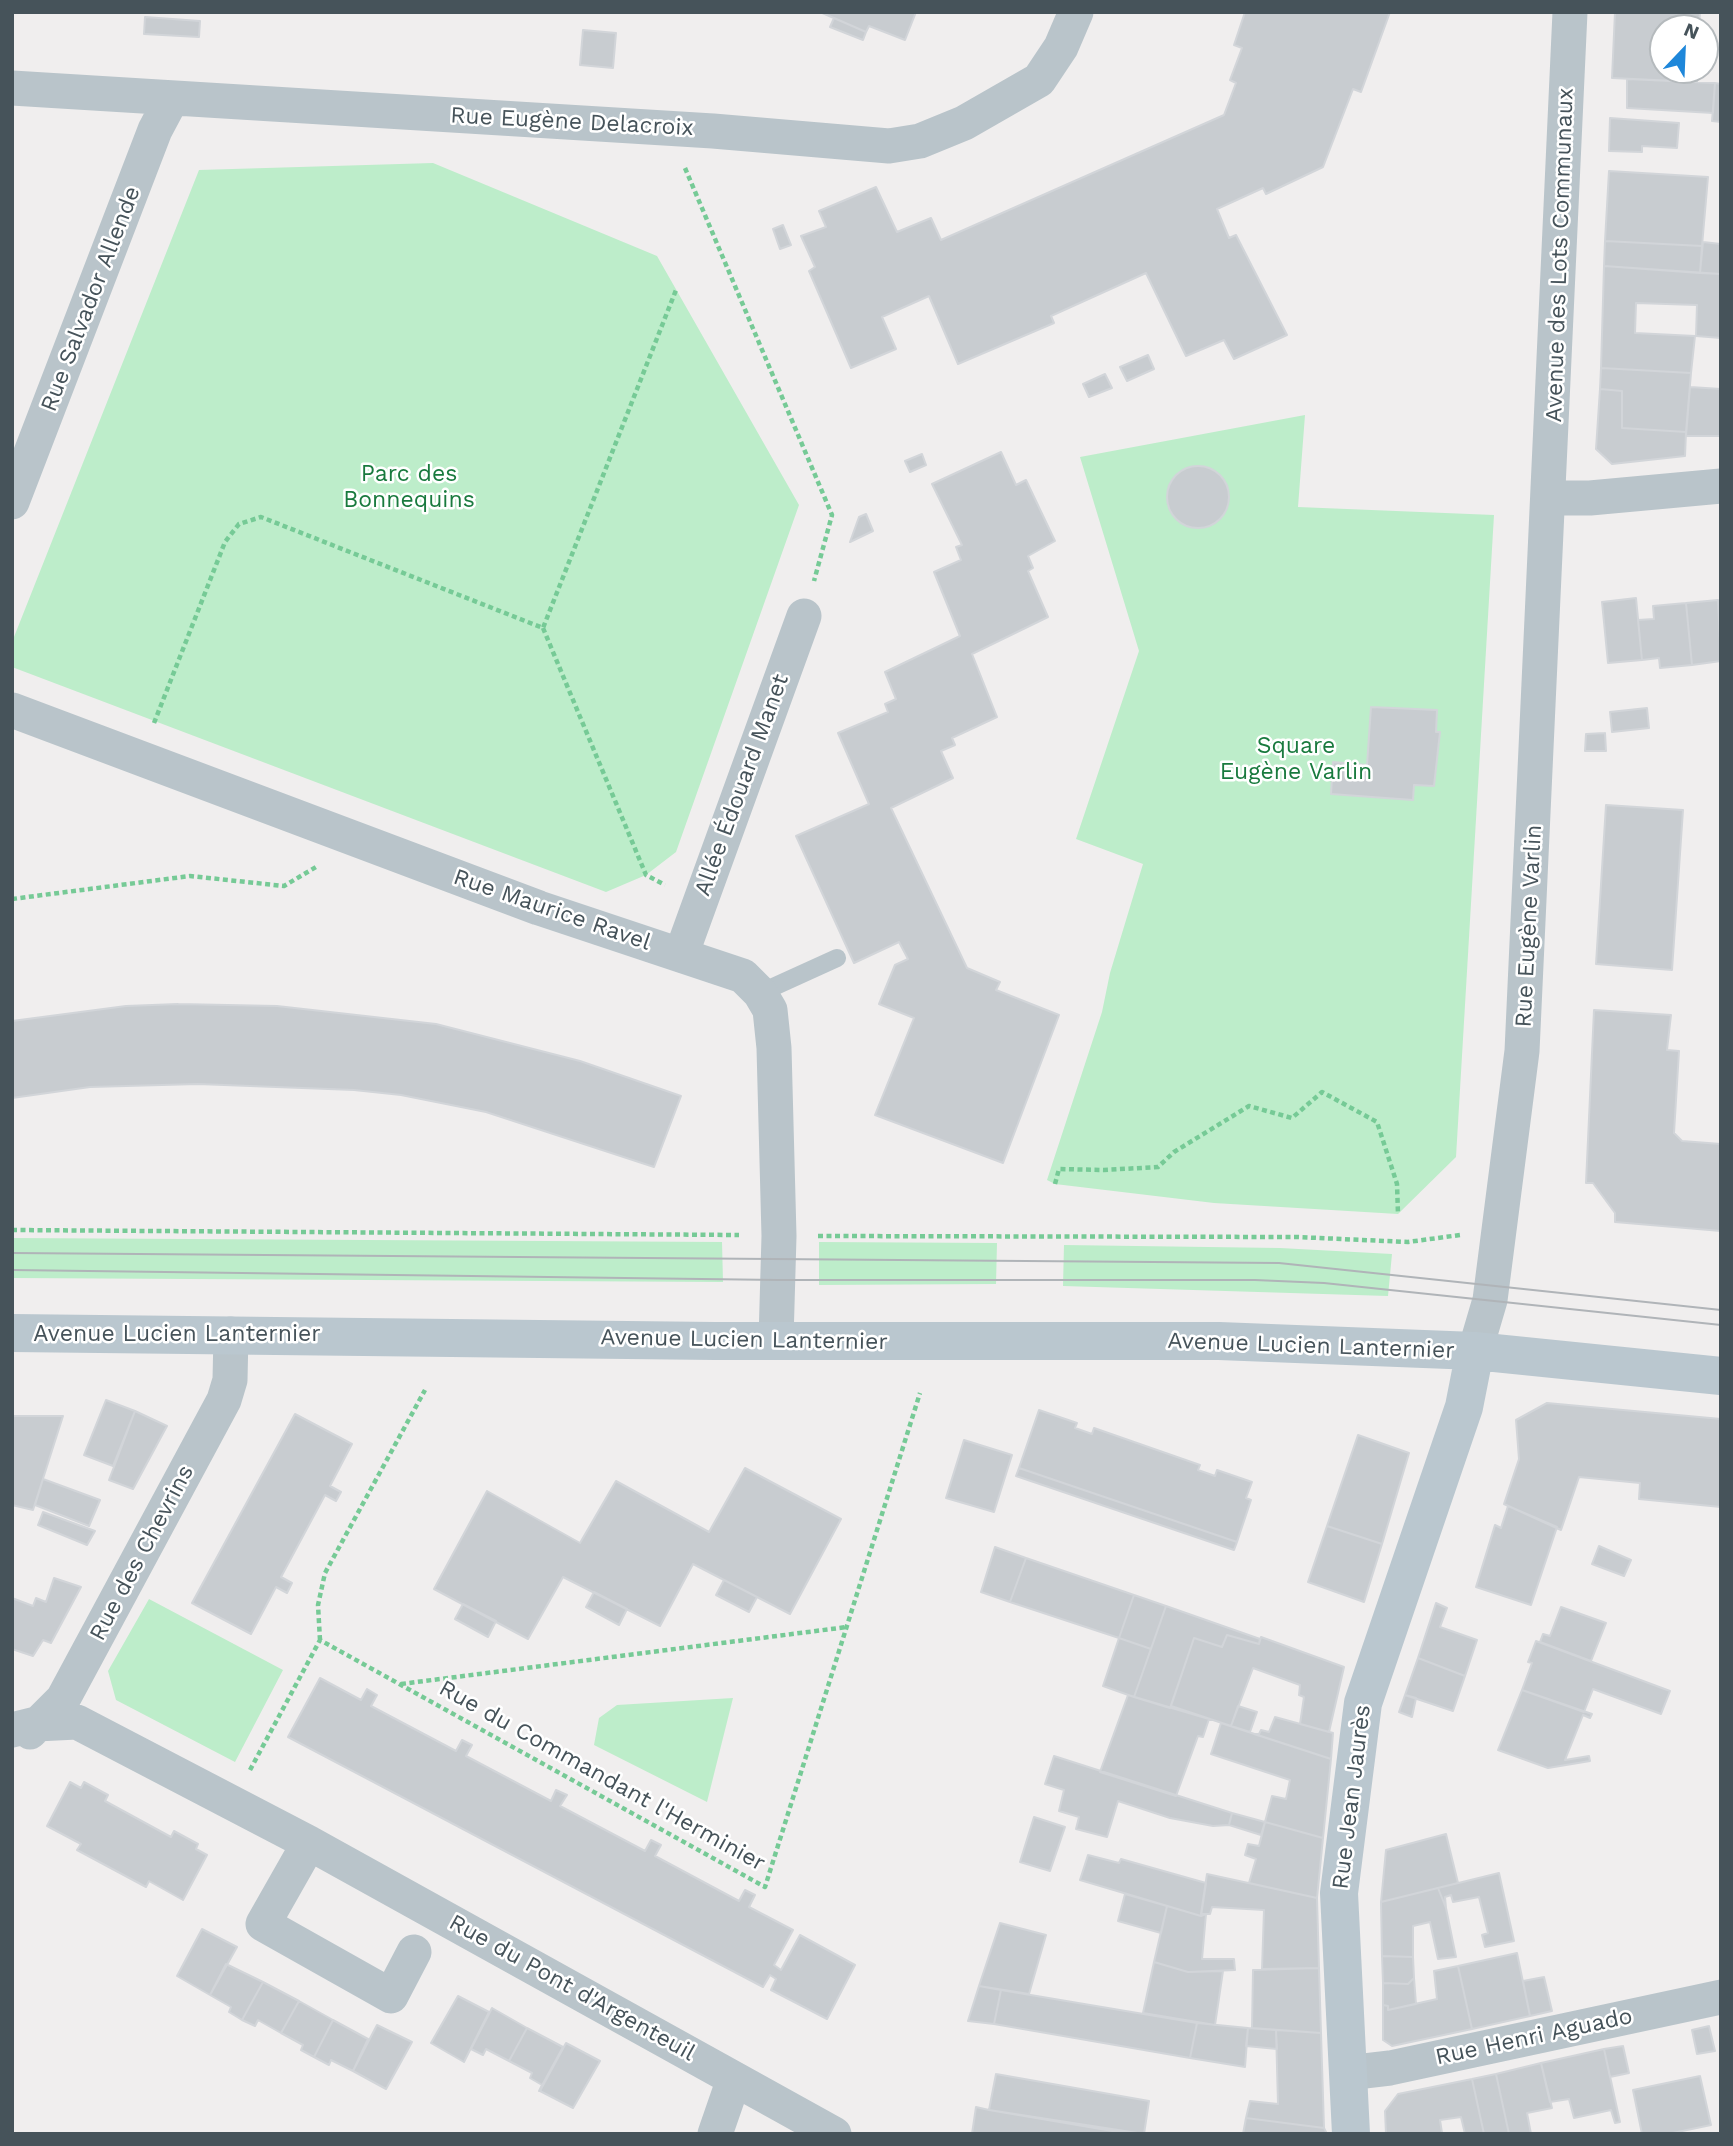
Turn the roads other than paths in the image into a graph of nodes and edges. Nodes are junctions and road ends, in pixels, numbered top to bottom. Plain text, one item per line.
1 (1076, 12) edge
2 (1570, 12) edge
3 (12, 88) edge
4 (172, 98) junction
5 (1721, 486) edge
6 (1549, 498) junction
7 (12, 502) edge
8 (804, 616) road end
9 (12, 710) edge
10 (681, 955) junction
11 (836, 958) dead end
12 (760, 993) junction
13 (12, 1333) edge
14 (232, 1334) junction
15 (776, 1340) junction
16 (1475, 1351) junction
17 (1721, 1376) edge
18 (24, 1727) edge
19 (12, 1754) edge
20 (309, 1843) junction
21 (414, 1952) dead end
22 (1721, 1997) edge
23 (1347, 2073) junction
24 (734, 2079) junction
25 (715, 2134) edge
26 (834, 2134) edge
27 (1351, 2134) edge

1 - 4 street, Rue Eugène Delacroix
2 - 6 street, Avenue des Lots Communaux
3 - 4 street, Rue Eugène Delacroix
4 - 7 street, Rue Salvador Allende
5 - 6 street
6 - 16 street, Rue Eugène Varlin
8 - 10 street, Allée Édouard Manet
9 - 10 street, Rue Maurice Ravel
10 - 12 street, Rue Maurice Ravel
11 - 12 lane
12 - 15 street
13 - 14 main road, Avenue Lucien Lanternier
14 - 15 main road, Avenue Lucien Lanternier
14 - 18 street, Rue des Chevrins
15 - 16 main road, Avenue Lucien Lanternier
16 - 17 main road, Avenue Lucien Lanternier
16 - 23 main road, Rue Jean Jaurès
18 - 19 street, Rue des Chevrins
18 - 20 street, Rue du Pont d'Argenteuil
20 - 21 street
20 - 24 street, Rue du Pont d'Argenteuil
22 - 23 street, Rue Henri Aguado
23 - 27 main road, Rue Jean Jaurès
24 - 25 street
24 - 26 street, Rue du Pont d'Argenteuil

